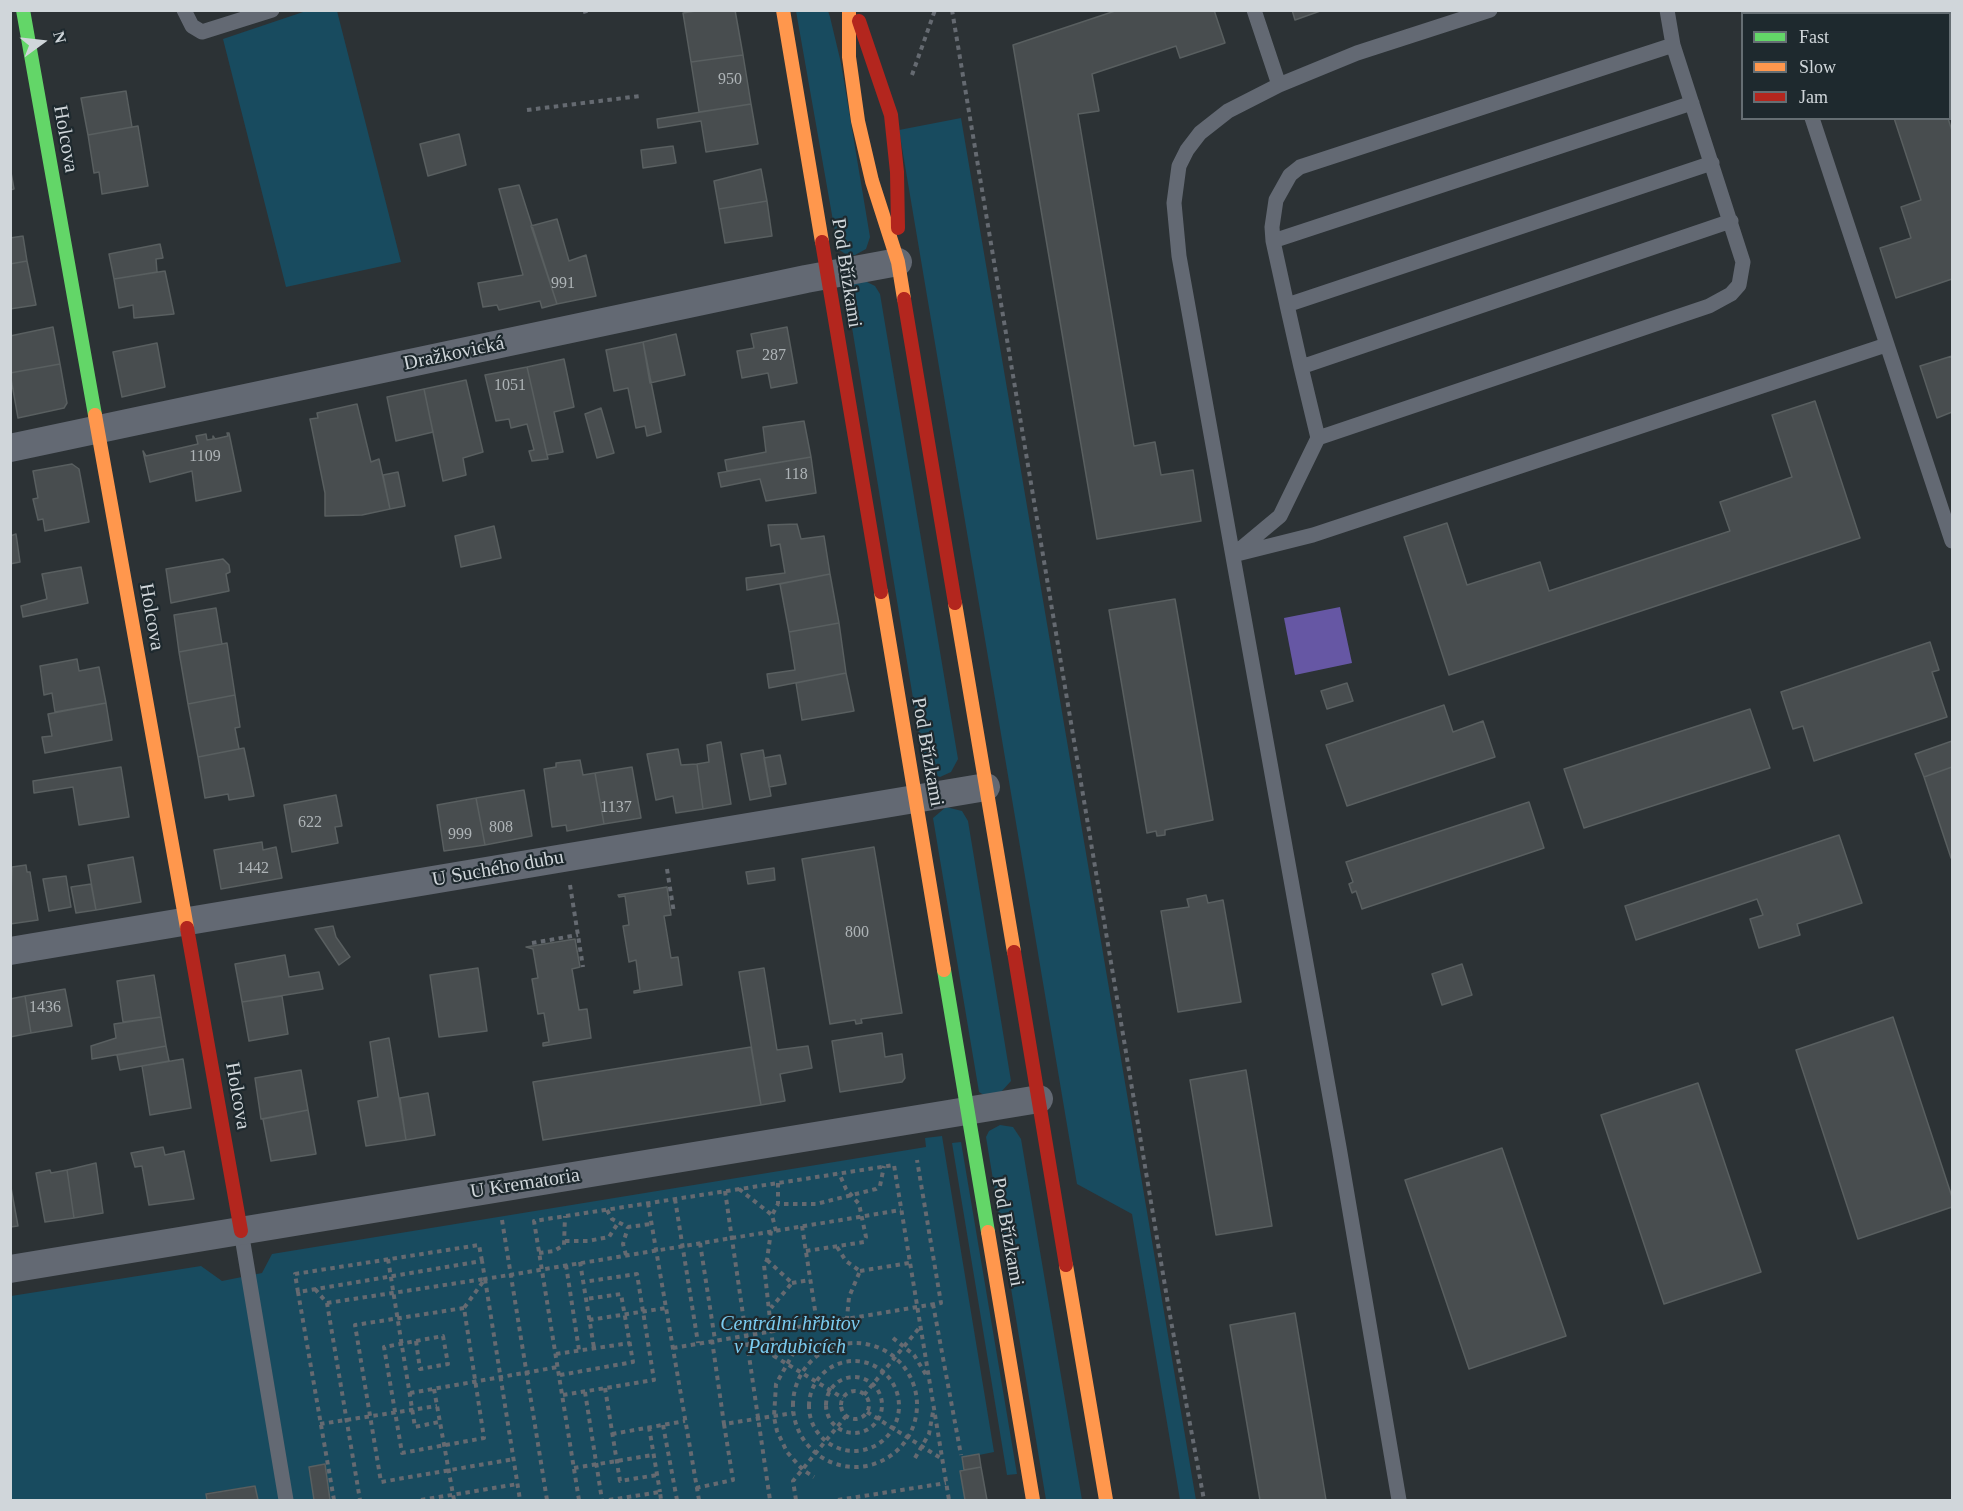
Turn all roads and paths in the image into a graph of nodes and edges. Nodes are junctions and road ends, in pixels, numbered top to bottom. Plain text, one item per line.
1 (23, 10) edge
2 (184, 10) edge
3 (272, 10) edge
4 (590, 10) edge
5 (783, 10) edge
6 (849, 10) edge
7 (856, 10) edge
8 (935, 10) edge
9 (952, 10) edge
10 (1254, 10) edge
11 (1490, 10) edge
12 (1667, 10) edge
13 (583, 12) edge
14 (1673, 45) junction
15 (912, 76) dead end
16 (1279, 85) junction
17 (640, 96) dead end
18 (1692, 102) junction
19 (527, 110) dead end
20 (1813, 120) edge
21 (1712, 163) junction
22 (1731, 221) junction
23 (1273, 241) junction
24 (898, 262) junction
25 (827, 275) junction
26 (1287, 305) junction
27 (1886, 345) junction
28 (1301, 367) junction
29 (98, 430) junction
30 (1317, 438) junction
31 (10, 448) edge
32 (1953, 541) edge
33 (1233, 555) junction
34 (986, 786) junction
35 (915, 799) junction
36 (663, 841) junction
37 (566, 858) junction
38 (674, 914) dead end
39 (186, 922) junction
40 (578, 935) junction
41 (532, 943) dead end
42 (10, 951) edge
43 (583, 967) dead end
44 (1039, 1099) junction
45 (967, 1111) junction
46 (917, 1160) dead end
47 (884, 1166) junction
48 (839, 1173) junction
49 (777, 1183) junction
50 (738, 1189) junction
51 (725, 1191) junction
52 (850, 1194) junction
53 (675, 1199) junction
54 (648, 1203) junction
55 (778, 1204) junction
56 (607, 1210) junction
57 (901, 1210) junction
58 (772, 1215) junction
59 (565, 1216) junction
60 (862, 1216) junction
61 (502, 1220) dead end
62 (618, 1223) junction
63 (651, 1224) junction
64 (802, 1226) junction
65 (628, 1227) junction
66 (241, 1231) junction
67 (773, 1231) junction
68 (732, 1238) junction
69 (565, 1241) junction
70 (700, 1243) junction
71 (682, 1246) junction
72 (837, 1247) junction
73 (656, 1250) junction
74 (806, 1251) junction
75 (539, 1253) junction
76 (626, 1255) junction
77 (388, 1259) junction
78 (767, 1260) junction
79 (482, 1261) junction
80 (580, 1262) junction
81 (909, 1263) junction
82 (566, 1265) junction
83 (542, 1268) junction
84 (10, 1269) edge
85 (860, 1271) junction
86 (511, 1274) junction
87 (390, 1276) junction
88 (485, 1279) junction
89 (810, 1280) junction
90 (583, 1282) junction
91 (792, 1283) junction
92 (315, 1289) junction
93 (298, 1292) junction
94 (393, 1293) junction
95 (586, 1299) junction
96 (327, 1303) junction
97 (933, 1304) junction
98 (917, 1306) junction
99 (464, 1308) junction
100 (666, 1308) junction
101 (770, 1309) junction
102 (644, 1311) junction
103 (625, 1314) junction
104 (397, 1318) junction
105 (847, 1318) junction
106 (589, 1320) junction
107 (817, 1323) junction
108 (920, 1327) junction
109 (770, 1331) junction
110 (746, 1335) junction
111 (893, 1338) dead end
112 (713, 1340) junction
113 (416, 1341) junction
114 (630, 1343) junction
115 (698, 1343) junction
116 (402, 1344) junction
117 (905, 1346) junction
118 (594, 1348) junction
119 (673, 1348) junction
120 (579, 1350) junction
121 (794, 1352) dead end
122 (556, 1354) junction
123 (895, 1357) junction
124 (786, 1363) junction
125 (558, 1367) junction
126 (802, 1372) junction
127 (883, 1372) junction
128 (527, 1373) junction
129 (560, 1375) junction
130 (501, 1377) junction
131 (476, 1382) junction
132 (816, 1382) junction
133 (930, 1382) junction
134 (873, 1384) junction
135 (605, 1388) junction
136 (434, 1389) junction
137 (831, 1390) junction
138 (585, 1392) junction
139 (410, 1393) junction
140 (563, 1395) junction
141 (864, 1395) junction
142 (843, 1398) junction
143 (933, 1405) junction
144 (436, 1406) junction
145 (413, 1409) junction
146 (395, 1412) junction
147 (867, 1412) junction
148 (794, 1413) junction
149 (370, 1416) junction
150 (846, 1416) junction
151 (774, 1417) junction
152 (758, 1419) junction
153 (878, 1419) junction
154 (347, 1420) junction
155 (685, 1421) junction
156 (440, 1422) junction
157 (320, 1424) junction
158 (724, 1424) junction
159 (663, 1425) junction
160 (649, 1427) junction
161 (838, 1427) junction
162 (893, 1428) junction
163 (612, 1434) junction
164 (908, 1438) junction
165 (827, 1441) junction
166 (444, 1445) junction
167 (923, 1447) junction
168 (816, 1454) junction
169 (653, 1455) junction
170 (961, 1455) dead end
171 (915, 1458) dead end
172 (514, 1459) junction
173 (942, 1459) junction
174 (617, 1461) junction
175 (596, 1464) junction
176 (574, 1468) junction
177 (449, 1470) junction
178 (803, 1470) junction
179 (657, 1475) junction
180 (814, 1477) dead end
181 (946, 1483) junction
182 (518, 1484) junction
183 (696, 1488) junction
184 (660, 1492) junction
185 (453, 1498) edge
186 (286, 1500) edge
187 (334, 1500) edge
188 (360, 1500) edge
189 (421, 1500) edge
190 (520, 1500) edge
191 (547, 1500) edge
192 (579, 1500) edge
193 (602, 1500) edge
194 (609, 1500) edge
195 (661, 1500) edge
196 (676, 1500) edge
197 (699, 1500) edge
198 (770, 1500) edge
199 (796, 1500) edge
200 (838, 1500) edge
201 (949, 1500) edge
202 (1033, 1500) edge
203 (1106, 1500) edge
204 (1204, 1500) edge
205 (1399, 1500) edge

1 - 29 street, Holcova
2 - 3 lane
4 - 13 path
5 - 25 street, Pod Břízkami
6 - 24 street
7 - 24 street
8 - 15 path
9 - 204 path
10 - 16 lane
11 - 16 lane
12 - 14 lane
14 - 18 lane
14 - 23 lane
16 - 33 lane
17 - 19 path
18 - 21 lane
18 - 23 lane
20 - 27 lane
21 - 22 lane
21 - 26 lane
22 - 28 lane
22 - 30 lane
23 - 26 lane
24 - 25 street, Dražkovická
24 - 34 street
25 - 29 street, Dražkovická
25 - 35 street, Pod Břízkami
26 - 28 lane
27 - 32 lane
27 - 33 lane
28 - 30 lane
29 - 31 street, Dražkovická
29 - 39 street, Holcova
30 - 33 lane
33 - 205 lane
34 - 35 street, U Suchého dubu
34 - 44 street
35 - 36 street, U Suchého dubu
35 - 45 street, Pod Břízkami
36 - 37 street, U Suchého dubu
36 - 38 path
37 - 39 street, U Suchého dubu
37 - 40 path
39 - 42 street, U Suchého dubu
39 - 66 street, Holcova
40 - 41 path
40 - 43 path
44 - 45 street, U Krematoria
44 - 203 street
45 - 66 street, U Krematoria
45 - 202 street, Pod Břízkami
46 - 97 path
47 - 48 path
47 - 52 path
47 - 57 path
48 - 49 path
48 - 52 path
49 - 50 path
49 - 55 path
50 - 51 path
50 - 58 path
51 - 53 path
51 - 68 path
52 - 55 path
52 - 60 path
53 - 54 path
53 - 71 path
54 - 56 path
54 - 63 path
55 - 58 path
56 - 59 path
56 - 62 path
57 - 60 path
57 - 81 path
58 - 67 path
59 - 69 path
59 - 75 path
60 - 64 path
60 - 72 path
61 - 86 path
62 - 65 path
62 - 69 path
63 - 65 path
63 - 73 path
64 - 67 path
64 - 74 path
65 - 76 path
66 - 84 street, U Krematoria
66 - 186 lane
67 - 68 path
67 - 78 path
68 - 70 path
68 - 110 path
69 - 75 path
70 - 71 path
70 - 112 path
71 - 73 path
71 - 115 path
72 - 74 path
72 - 85 path
73 - 76 path
73 - 100 path
74 - 89 path
75 - 83 path
76 - 80 path
77 - 79 path
77 - 87 path
77 - 93 path
78 - 91 path
78 - 101 path
79 - 87 path
79 - 88 path
80 - 82 path
80 - 90 path
81 - 85 path
81 - 98 path
82 - 83 path
82 - 120 path
83 - 86 path
83 - 122 path
85 - 105 path
86 - 88 path
86 - 128 path
87 - 92 path
87 - 94 path
88 - 94 path
88 - 99 path
88 - 130 path
89 - 91 path
89 - 107 path
90 - 95 path
90 - 102 path
91 - 101 path
92 - 93 path
92 - 96 path
93 - 157 path
94 - 96 path
94 - 104 path
95 - 103 path
95 - 106 path
96 - 154 path
97 - 98 path
97 - 170 path
98 - 105 path
98 - 108 path
99 - 104 path
99 - 131 path
100 - 102 path
100 - 119 path
101 - 109 path
102 - 103 path
102 - 135 path
103 - 106 path
103 - 114 path
104 - 116 path
104 - 149 path
105 - 107 path
106 - 118 path
107 - 109 path
108 - 117 path
108 - 133 path
109 - 110 path
109 - 124 path
110 - 112 path
110 - 152 path
111 - 117 path
112 - 115 path
112 - 158 path
113 - 113 path
113 - 116 path
114 - 118 path
114 - 129 path
115 - 119 path
116 - 139 path
116 - 146 path
117 - 123 path
117 - 133 path
118 - 120 path
119 - 155 path
120 - 122 path
121 - 124 path
122 - 125 path
123 - 126 path
123 - 127 path
123 - 164 path
124 - 126 path
124 - 151 path
125 - 128 path
125 - 129 path
126 - 132 path
126 - 148 path
127 - 132 path
127 - 134 path
127 - 162 path
128 - 130 path
128 - 191 path
129 - 140 path
130 - 131 path
130 - 172 path
131 - 136 path
131 - 166 path
132 - 137 path
132 - 165 path
133 - 143 path
134 - 137 path
134 - 141 path
134 - 153 path
135 - 138 path
135 - 163 path
136 - 139 path
136 - 144 path
137 - 142 path
137 - 161 path
138 - 140 path
138 - 175 path
139 - 145 path
140 - 176 path
141 - 142 path
141 - 147 path
142 - 150 path
143 - 167 path
143 - 173 path
144 - 145 path
144 - 156 path
145 - 146 path
145 - 156 path
146 - 149 path
146 - 166 path
147 - 150 path
147 - 153 path
148 - 151 path
148 - 168 path
149 - 154 path
149 - 177 path
150 - 161 path
151 - 152 path
151 - 178 path
152 - 158 path
152 - 198 path
153 - 161 path
153 - 162 path
154 - 157 path
154 - 188 path
155 - 159 path
155 - 183 path
156 - 166 path
157 - 187 path
158 - 183 path
159 - 160 path
159 - 196 path
160 - 163 path
160 - 169 path
161 - 165 path
162 - 164 path
162 - 165 path
163 - 174 path
164 - 167 path
164 - 168 path
165 - 168 path
166 - 177 path
167 - 171 path
167 - 173 path
168 - 178 path
169 - 174 path
169 - 179 path
172 - 177 path
172 - 182 path
173 - 181 path
174 - 175 path
174 - 179 path
175 - 176 path
175 - 193 path
176 - 192 path
177 - 185 path
178 - 180 path
178 - 199 path
179 - 184 path
181 - 200 path
181 - 201 path
182 - 185 path
182 - 190 path
183 - 197 path
184 - 194 path
184 - 195 path
185 - 189 path

